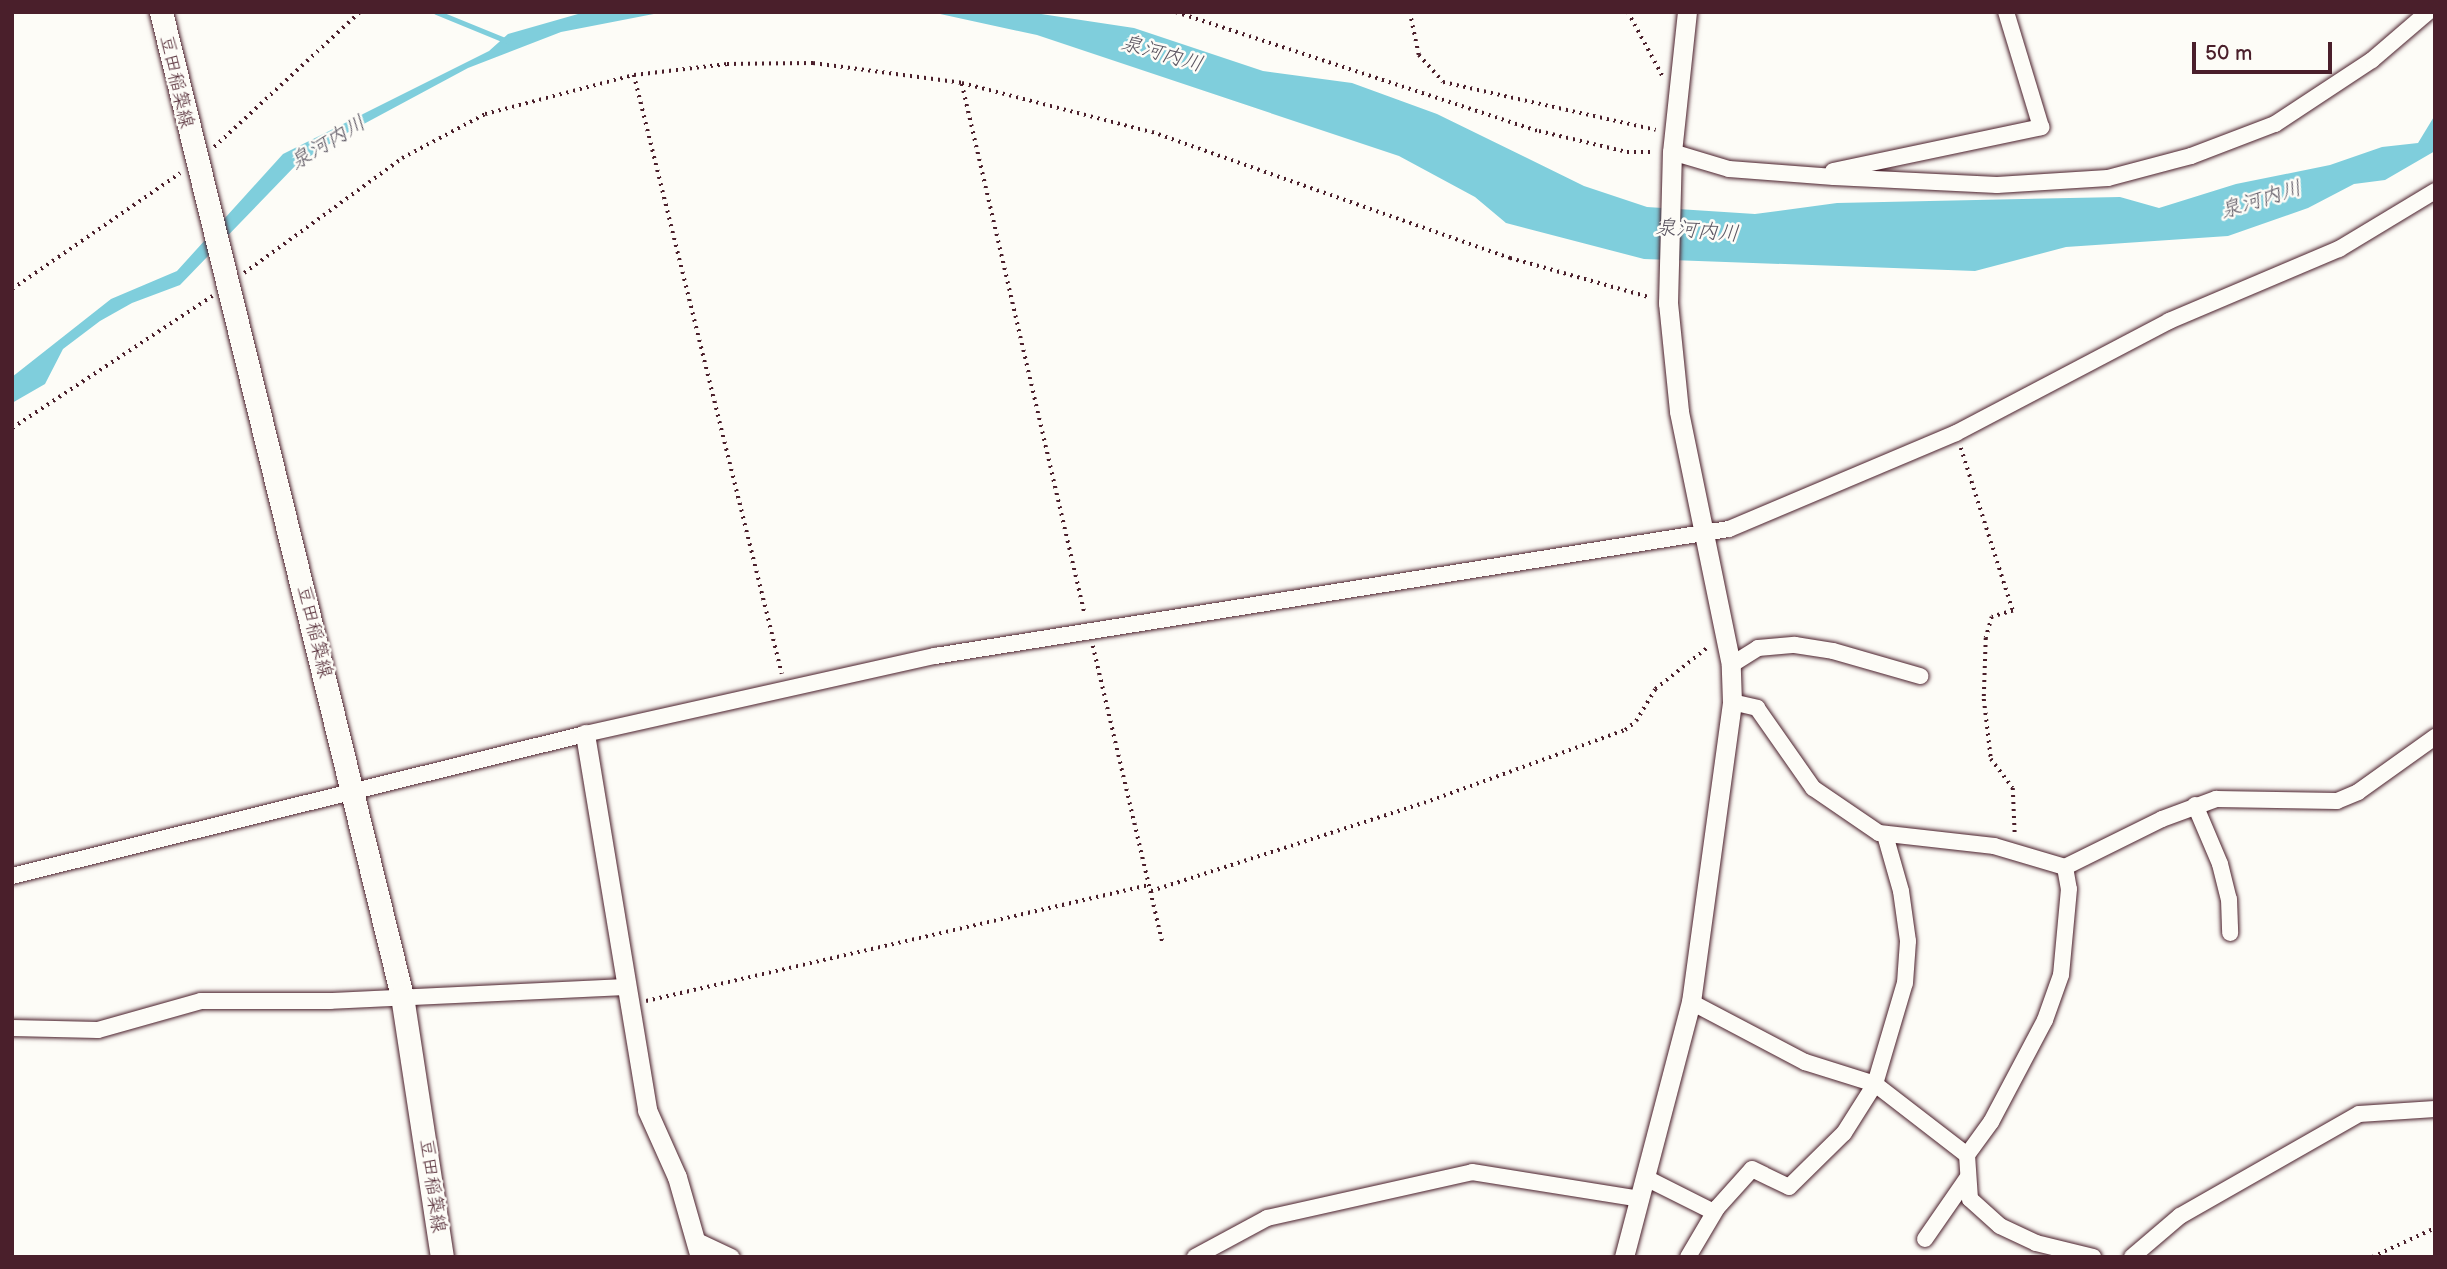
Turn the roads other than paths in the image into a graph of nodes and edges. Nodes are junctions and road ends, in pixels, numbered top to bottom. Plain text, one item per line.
1 (161, 12) edge
2 (1687, 12) edge
3 (2006, 12) edge
4 (2428, 12) edge
5 (1673, 143) junction
6 (1813, 175) junction
7 (2435, 191) edge
8 (1701, 536) junction
9 (1731, 665) junction
10 (1920, 676) dead end
11 (1732, 702) junction
12 (585, 734) junction
13 (2435, 737) edge
14 (353, 791) junction
15 (2195, 805) junction
16 (1885, 835) junction
17 (2065, 867) junction
18 (12, 876) edge
19 (2231, 933) dead end
20 (402, 996) junction
21 (625, 996) junction
22 (1691, 1002) junction
23 (12, 1028) edge
24 (1875, 1084) junction
25 (2435, 1109) edge
26 (1967, 1155) junction
27 (1968, 1177) junction
28 (1646, 1178) junction
29 (1640, 1199) junction
30 (1714, 1212) junction
31 (1925, 1239) dead end
32 (698, 1249) edge
33 (442, 1257) edge
34 (732, 1257) edge
35 (1195, 1257) edge
36 (1624, 1257) edge
37 (1688, 1257) edge
38 (2093, 1257) edge
39 (2132, 1257) edge

1 - 14 main road, 豆田稲築線
2 - 5 street
3 - 6 street
4 - 6 street
5 - 6 street
5 - 8 street
7 - 8 street
8 - 9 street
8 - 12 street
9 - 10 street
9 - 11 street
11 - 16 street
11 - 22 street
12 - 14 street
12 - 21 street
13 - 15 street
14 - 18 street
14 - 20 main road, 豆田稲築線
15 - 17 street
15 - 19 street
16 - 17 street
16 - 24 street
17 - 26 street
20 - 21 street
20 - 23 street
20 - 33 main road, 豆田稲築線
21 - 32 street
22 - 24 street
22 - 28 street
24 - 26 street
24 - 30 street
25 - 39 street
26 - 27 street
27 - 31 street
27 - 38 street
28 - 29 street
28 - 30 street
29 - 35 street
29 - 36 street
30 - 37 street
32 - 34 street

